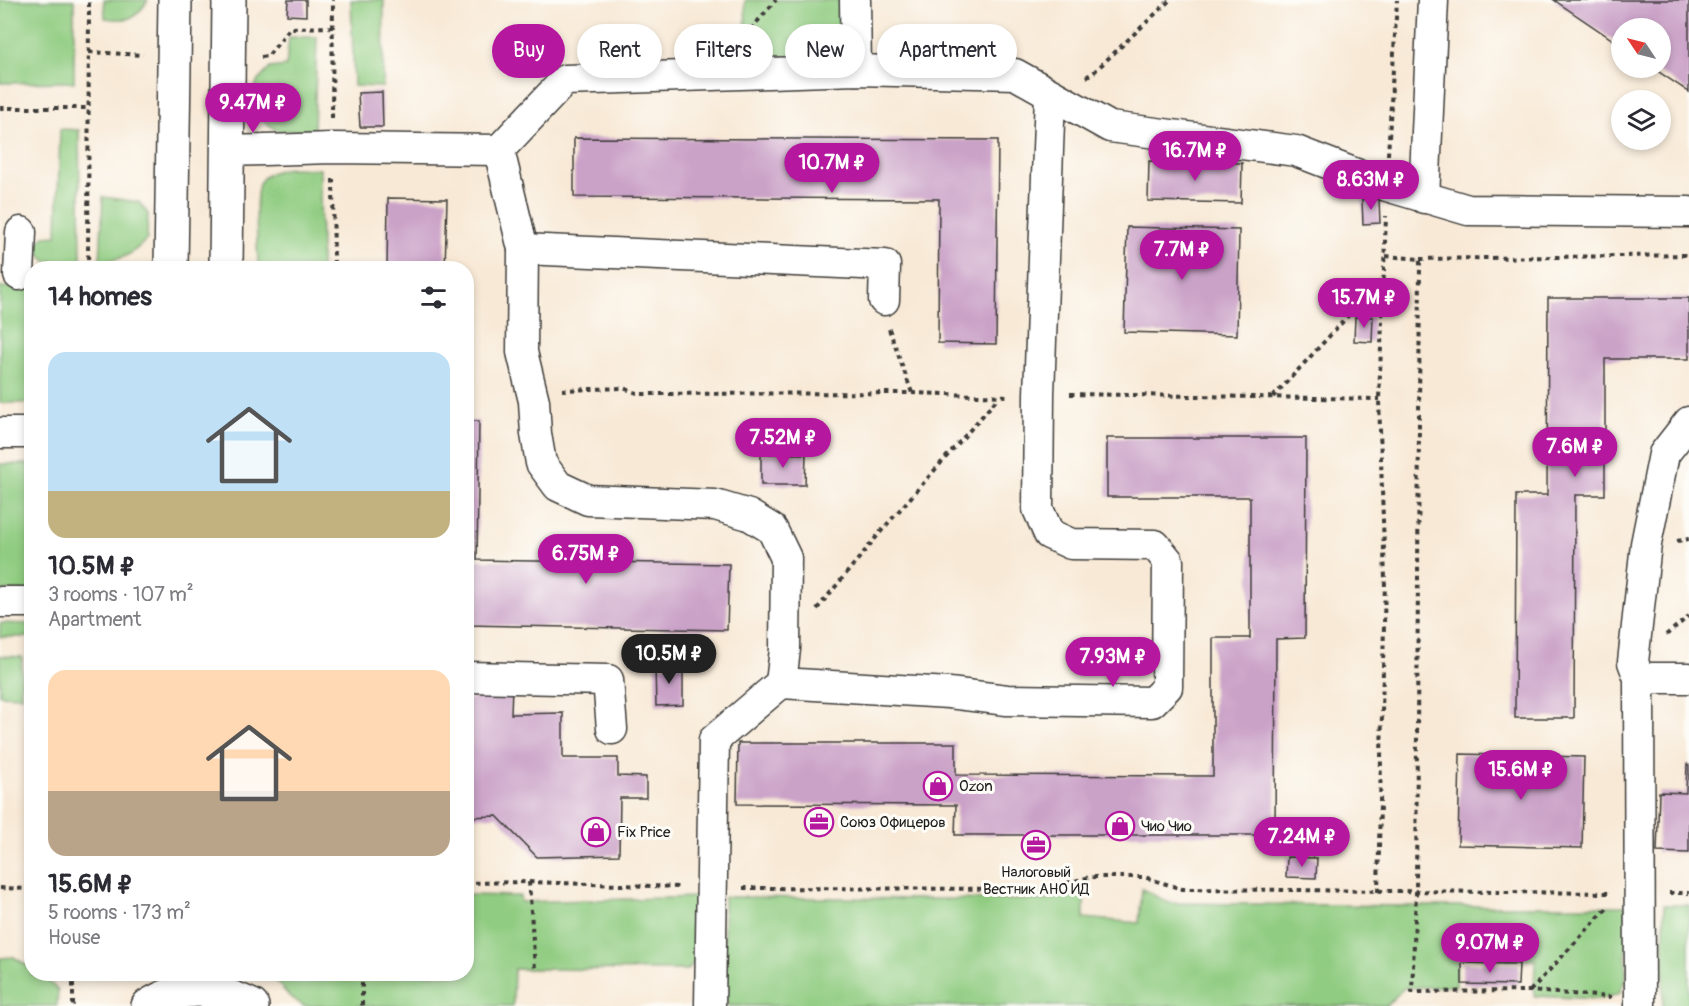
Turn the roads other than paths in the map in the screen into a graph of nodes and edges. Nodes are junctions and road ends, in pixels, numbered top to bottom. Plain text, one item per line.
1 (175, 0) edge
2 (229, 0) edge
3 (855, 0) edge
4 (1433, 0) edge
5 (855, 24) edge
6 (865, 70) edge
7 (785, 72) edge
8 (1050, 95) junction
9 (499, 150) junction
10 (227, 152) junction
11 (1424, 198) junction
12 (1689, 212) edge
13 (21, 232) dead end
14 (523, 249) junction
15 (171, 261) edge
16 (226, 261) edge
17 (17, 275) edge
18 (884, 300) road end
19 (1689, 422) edge
20 (0, 433) edge
21 (24, 434) edge
22 (0, 602) edge
23 (24, 602) edge
24 (474, 677) edge
25 (1639, 678) junction
26 (1689, 678) edge
27 (781, 683) junction
28 (612, 729) dead end
29 (158, 981) edge
30 (239, 981) edge
31 (148, 1005) edge
32 (1640, 1005) edge
33 (252, 1006) edge
34 (710, 1006) edge

1 - 15 main road
2 - 10 main road
3 - 5 lane
4 - 11 lane
6 - 8 lane
7 - 9 lane
8 - 11 lane
8 - 27 lane
9 - 10 lane
9 - 14 lane
10 - 16 main road
11 - 12 lane
13 - 17 lane
14 - 18 lane
14 - 27 lane
19 - 25 lane
20 - 21 lane
22 - 23 lane
24 - 28 lane
25 - 26 lane
25 - 32 lane
27 - 34 lane
29 - 31 main road
30 - 33 main road
31 - 33 main road

